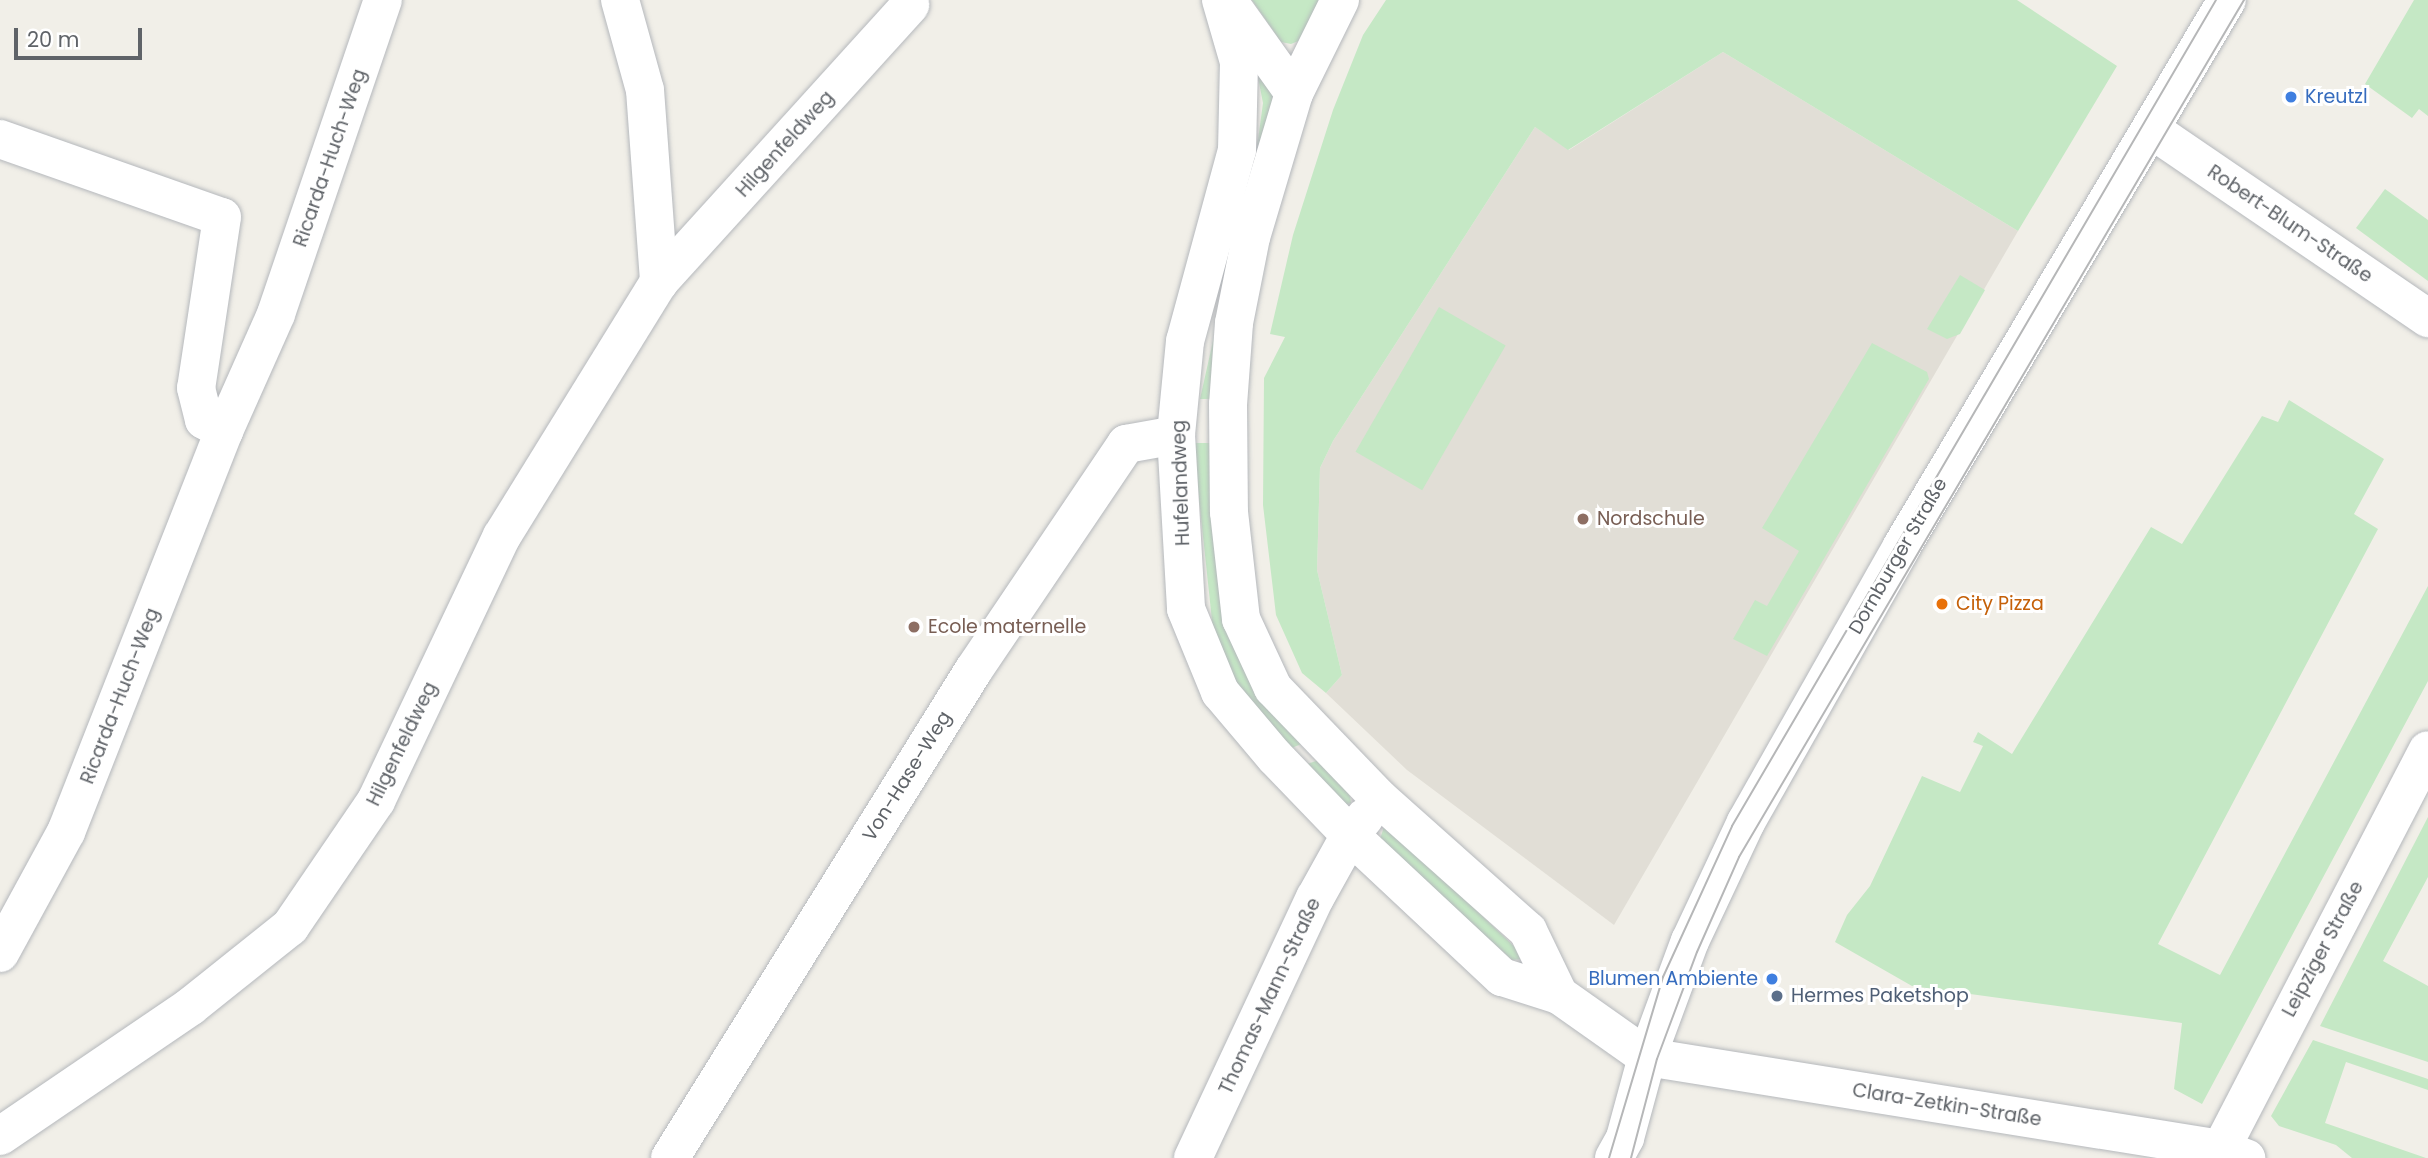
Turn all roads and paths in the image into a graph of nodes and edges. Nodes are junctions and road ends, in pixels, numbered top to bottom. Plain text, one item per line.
1 (383, 0) edge
2 (620, 0) edge
3 (1221, 0) edge
4 (1228, 0) edge
5 (1340, 0) edge
6 (2227, 0) edge
7 (909, 5) dead end
8 (1294, 93) junction
9 (2151, 130) junction
10 (0, 139) edge
11 (659, 282) junction
12 (2428, 318) edge
13 (224, 431) junction
14 (1176, 435) junction
15 (2428, 750) edge
16 (1380, 799) junction
17 (1350, 835) junction
18 (0, 953) edge
19 (1559, 995) junction
20 (1647, 1057) junction
21 (0, 1136) edge
22 (1622, 1151) edge
23 (2234, 1154) edge
24 (670, 1158) edge
25 (1194, 1158) edge

1 - 13 street, Ricarda-Huch-Weg
2 - 11 street
3 - 14 street, Hufelandweg
4 - 8 street
5 - 8 street, Hufelandweg
6 - 9 street, Dornburger Straße
7 - 11 street, Hilgenfeldweg
8 - 16 street, Hufelandweg
9 - 12 street, Robert-Blum-Straße
9 - 20 street, Dornburger Straße
10 - 13 street
11 - 21 street, Hilgenfeldweg
13 - 18 street, Ricarda-Huch-Weg
14 - 17 street, Hufelandweg
14 - 24 street, Von-Hase-Weg
15 - 23 street, Leipziger Straße
16 - 17 street
16 - 19 street, Hufelandweg
17 - 19 street, Hufelandweg
17 - 25 street, Thomas-Mann-Straße
19 - 20 street, Hufelandweg
20 - 22 street, Dornburger Straße
20 - 23 street, Clara-Zetkin-Straße

